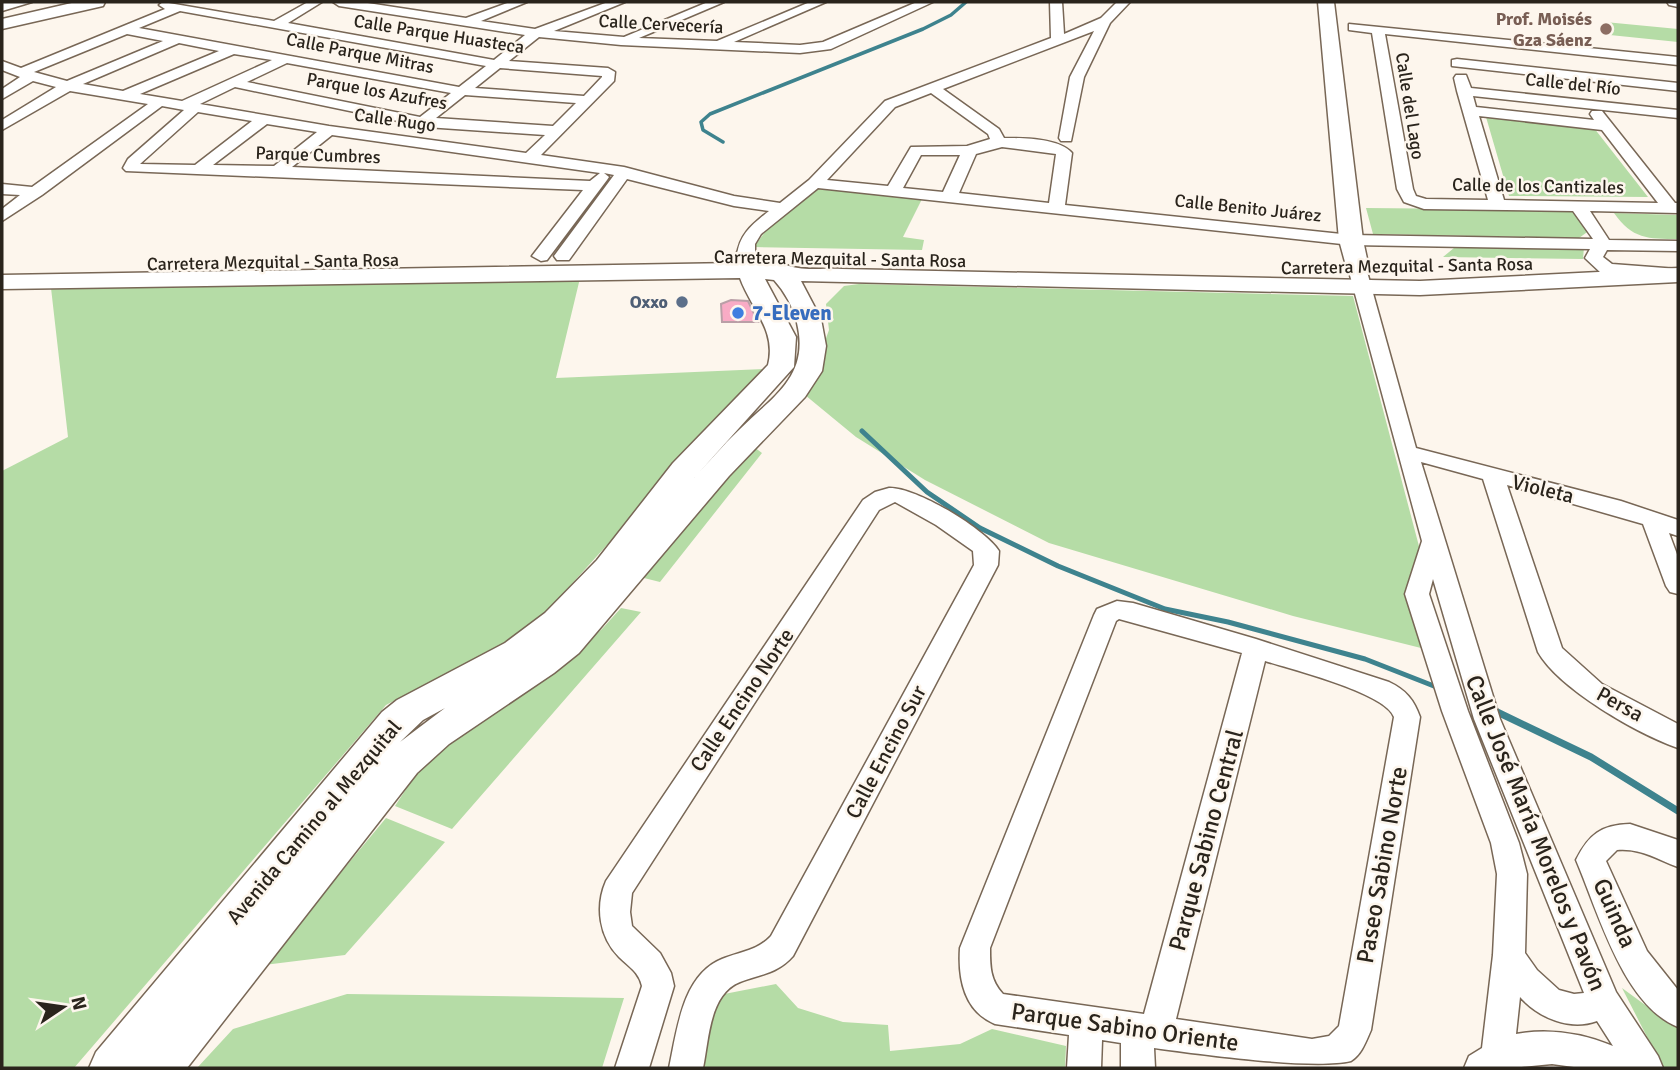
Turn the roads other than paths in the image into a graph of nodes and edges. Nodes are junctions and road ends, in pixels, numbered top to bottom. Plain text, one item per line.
1 (26, 2) edge
2 (97, 2) edge
3 (316, 2) edge
4 (339, 2) edge
5 (412, 2) edge
6 (520, 2) edge
7 (619, 2) edge
8 (718, 2) edge
9 (820, 2) edge
10 (927, 2) edge
11 (1056, 2) edge
12 (1124, 2) edge
13 (1326, 2) edge
14 (75, 5) edge
15 (2, 7) edge
16 (389, 9) junction
17 (467, 21) junction
18 (1105, 21) junction
19 (2, 24) edge
20 (275, 25) junction
21 (1353, 27) dead end
22 (127, 30) junction
23 (1378, 30) junction
24 (536, 33) junction
25 (1450, 38) junction
26 (178, 39) junction
27 (621, 40) junction
28 (1058, 40) junction
29 (716, 45) junction
30 (234, 49) junction
31 (286, 59) junction
32 (1678, 61) edge
33 (1457, 63) junction
34 (496, 64) junction
35 (2, 65) edge
36 (25, 75) junction
37 (611, 75) joint
38 (234, 83) junction
39 (68, 86) junction
40 (932, 87) junction
41 (1678, 87) edge
42 (461, 91) junction
43 (1464, 91) junction
44 (2, 95) edge
45 (126, 95) junction
46 (587, 100) junction
47 (159, 102) junction
48 (190, 106) junction
49 (1591, 106) junction
50 (1471, 111) junction
51 (1672, 114) edge
52 (264, 119) junction
53 (424, 122) junction
54 (4, 124) edge
55 (1606, 126) junction
56 (1678, 126) edge
57 (329, 130) junction
58 (557, 131) junction
59 (400, 140) junction
60 (999, 142) junction
61 (1063, 144) junction
62 (970, 151) junction
63 (530, 158) junction
64 (196, 171) junction
65 (278, 171) junction
66 (616, 171) junction
67 (816, 183) junction
68 (594, 186) junction
69 (2, 189) edge
70 (1405, 189) joint
71 (36, 191) junction
72 (892, 191) junction
73 (949, 197) junction
74 (1497, 205) junction
75 (1585, 206) junction
76 (1674, 208) edge
77 (785, 209) junction
78 (1056, 210) junction
79 (2, 216) edge
80 (565, 226) junction
81 (583, 228) junction
82 (1351, 240) junction
83 (1642, 246) junction
84 (1678, 246) edge
85 (1600, 254) junction
86 (552, 256) junction
87 (759, 263) junction
88 (1678, 264) edge
89 (2, 267) edge
90 (1678, 274) edge
91 (842, 276) junction
92 (1360, 278) junction
93 (2, 282) edge
94 (809, 318) junction
95 (1407, 452) junction
96 (1493, 477) junction
97 (878, 499) joint
98 (1652, 519) junction
99 (1678, 528) edge
100 (1433, 541) junction
101 (1678, 586) edge
102 (1256, 648) junction
103 (1678, 737) edge
104 (1678, 854) edge
105 (1508, 955) junction
106 (1604, 1003) junction
107 (1678, 1011) edge
108 (1086, 1023) junction
109 (1354, 1030) joint
110 (1147, 1031) junction
111 (1489, 1063) edge
112 (112, 1068) edge
113 (159, 1068) edge
114 (632, 1068) edge
115 (686, 1068) edge
116 (1084, 1068) edge
117 (1138, 1068) edge
118 (1625, 1068) edge
119 (1646, 1068) edge

1 - 15 street
2 - 14 main road
3 - 20 street
4 - 16 street, Calle Cervecería
5 - 16 street
6 - 17 street
7 - 24 street
8 - 27 street
9 - 29 street
10 - 29 street, Calle Cervecería
11 - 28 street
12 - 18 street
13 - 82 main road, Calle José María Morelos y Pavón
14 - 19 main road
16 - 17 street, Calle Cervecería
17 - 24 street, Calle Cervecería
18 - 28 street
18 - 61 street
20 - 22 street, Calle Parque Huasteca
20 - 34 street, Calle Parque Huasteca
21 - 23 street
22 - 26 street, Calle Parque Mitras
22 - 36 street
23 - 25 street
23 - 70 street, Calle del Lago
24 - 27 street, Calle Cervecería
24 - 34 street
25 - 32 street
25 - 33 street
26 - 30 street, Calle Parque Mitras
26 - 39 street
27 - 29 street, Calle Cervecería
28 - 40 street
30 - 31 street, Calle Parque Mitras
30 - 45 street
31 - 38 street
31 - 42 street, Calle Parque Mitras
33 - 41 street
33 - 43 street
34 - 37 street, Calle Parque Huasteca
34 - 42 street
35 - 36 street, Calle Rugo
36 - 39 street, Calle Rugo
36 - 44 street
37 - 46 street
38 - 48 street
38 - 53 street, Parque los Azufres
39 - 45 street, Calle Rugo
39 - 54 street
40 - 60 street
40 - 67 street
42 - 46 street, Calle Parque Mitras
42 - 53 street
43 - 49 street, Calle del Río
43 - 50 street
45 - 47 street, Calle Rugo
46 - 58 street
47 - 48 street, Calle Rugo
47 - 71 street
48 - 52 street, Calle Rugo
48 - 64 street, Parque Cumbres
49 - 51 street, Calle del Río
49 - 55 street
50 - 55 street
50 - 74 street
51 - 56 street
52 - 57 street, Calle Rugo
52 - 64 street
53 - 58 street, Parque los Azufres
53 - 59 street
55 - 76 street
57 - 59 street, Calle Rugo
57 - 65 street
58 - 63 street
59 - 63 street, Calle Rugo
60 - 61 street
60 - 62 street
61 - 78 street
62 - 72 street
62 - 73 street
63 - 66 street, Calle Rugo
64 - 65 street, Parque Cumbres
65 - 68 street, Parque Cumbres
66 - 68 street
66 - 77 street, Calle Rugo
66 - 81 street
67 - 72 street, Calle Benito Juárez
67 - 77 street
68 - 80 street
69 - 71 street
70 - 74 street, Calle de los Cantizales
71 - 79 street
72 - 73 street, Calle Benito Juárez
73 - 78 street, Calle Benito Juárez
74 - 75 street, Calle de los Cantizales
75 - 76 street, Calle de los Cantizales
75 - 83 street
75 - 85 street
77 - 87 street
78 - 82 street, Calle Benito Juárez
80 - 81 street
80 - 86 street
81 - 86 street
82 - 85 street, Calle Benito Juárez
82 - 92 main road, Calle José María Morelos y Pavón
83 - 84 street, Calle Benito Juárez
83 - 85 street, Calle Benito Juárez
83 - 88 street
85 - 88 main road, Carretera Mezquital - Santa Rosa
85 - 90 street
85 - 92 main road, Carretera Mezquital - Santa Rosa
86 - 87 main road, Carretera Mezquital - Santa Rosa
86 - 89 main road, Carretera Mezquital - Santa Rosa
87 - 91 main road, Carretera Mezquital - Santa Rosa
87 - 92 main road, Carretera Mezquital - Santa Rosa
87 - 93 main road, Carretera Mezquital - Santa Rosa
87 - 94 main road, Avenida Camino al Mezquital
87 - 112 main road, Avenida Camino al Mezquital
90 - 92 main road, Carretera Mezquital - Santa Rosa
91 - 92 main road, Carretera Mezquital - Santa Rosa
91 - 94 main road
92 - 95 street, Calle José María Morelos y Pavón
94 - 113 main road, Avenida Camino al Mezquital
95 - 96 street, Violeta
95 - 100 street, Calle José María Morelos y Pavón
96 - 98 street, Violeta
96 - 103 street, Persa
97 - 114 street, Calle Encino Norte
97 - 115 street, Calle Encino Sur
98 - 99 street, Violeta
98 - 101 street
100 - 105 street, Calle José María Morelos y Pavón
100 - 106 street, Calle José María Morelos y Pavón
102 - 108 street, Parque Sabino Oriente
102 - 109 street, Paseo Sabino Norte
102 - 110 street, Parque Sabino Central
104 - 107 street, Guinda
105 - 106 street, Calle José María Morelos y Pavón
105 - 111 street, Calle José María Morelos y Pavón
106 - 119 street, Calle José María Morelos y Pavón
108 - 110 street, Parque Sabino Oriente
108 - 116 street
109 - 110 street, Parque Sabino Oriente
110 - 117 street
111 - 118 street

